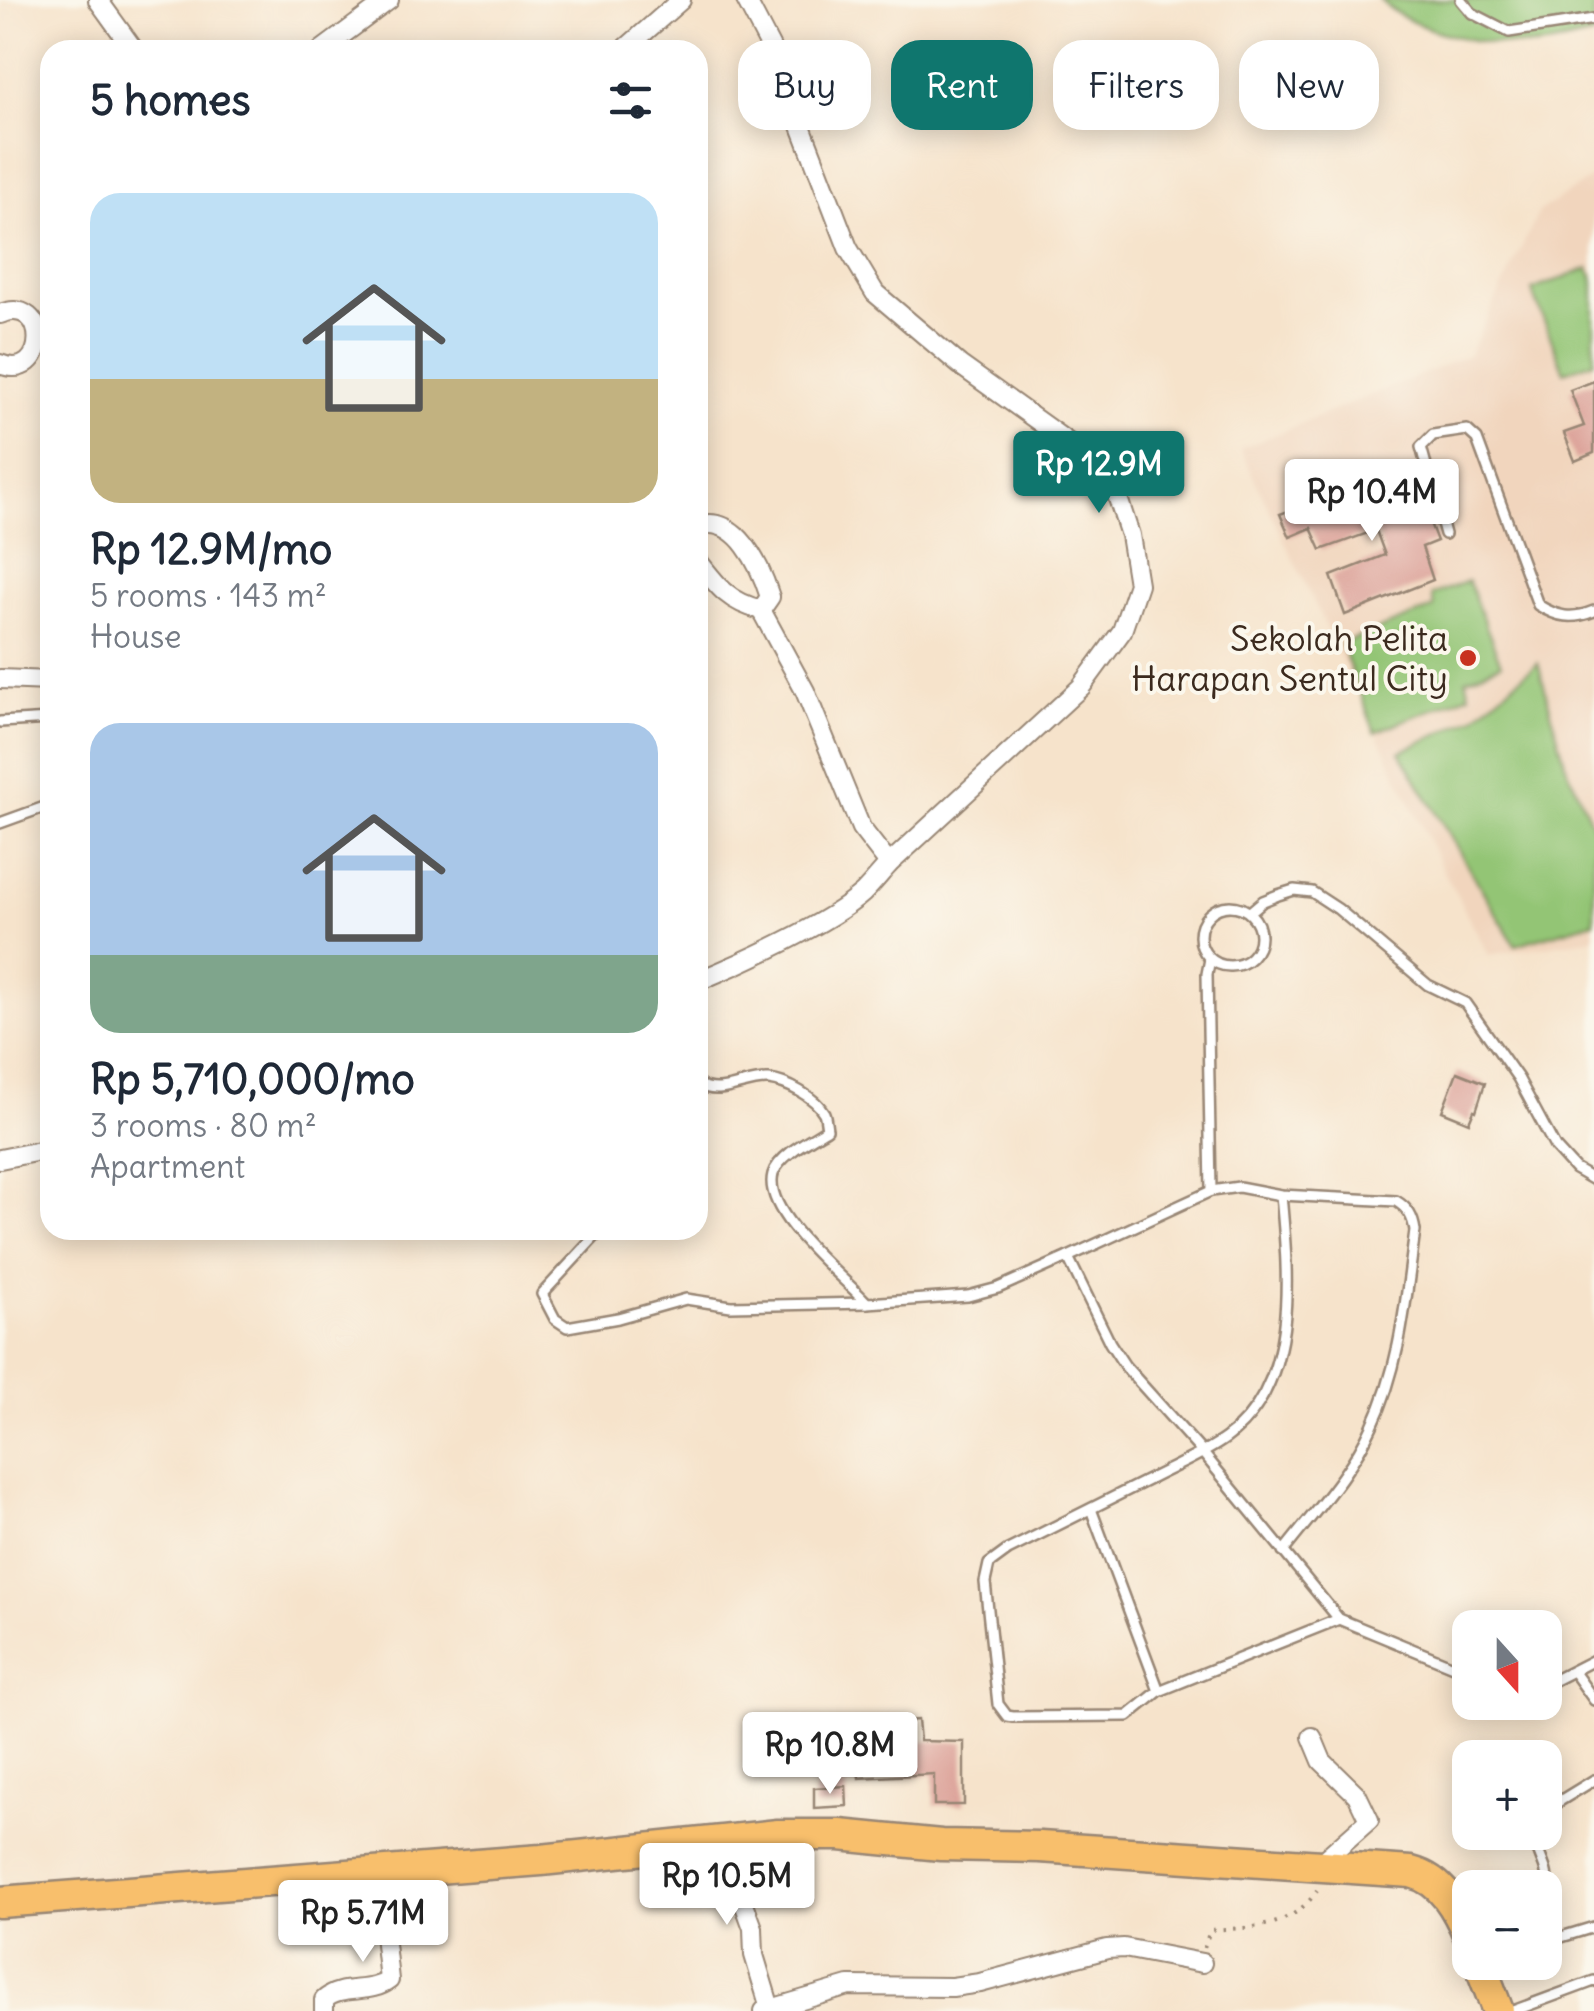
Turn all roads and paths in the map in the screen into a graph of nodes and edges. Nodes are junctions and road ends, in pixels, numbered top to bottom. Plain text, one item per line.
1 (98, 0) edge
2 (389, 0) edge
3 (681, 0) edge
4 (746, 0) edge
5 (1462, 0) edge
6 (1594, 19) edge
7 (127, 40) edge
8 (335, 40) edge
9 (635, 40) edge
10 (0, 314) edge
11 (0, 364) edge
12 (708, 525) edge
13 (1445, 534) dead end
14 (708, 574) edge
15 (762, 610) junction
16 (1594, 611) edge
17 (0, 679) edge
18 (40, 681) edge
19 (40, 720) edge
20 (0, 722) edge
21 (40, 809) edge
22 (0, 823) edge
23 (889, 864) junction
24 (1250, 912) junction
25 (1210, 959) junction
26 (708, 977) edge
27 (708, 1088) edge
28 (40, 1152) edge
29 (0, 1159) edge
30 (1594, 1180) edge
31 (1211, 1190) junction
32 (1281, 1194) junction
33 (592, 1240) edge
34 (1068, 1258) junction
35 (866, 1303) junction
36 (1202, 1452) junction
37 (1091, 1509) junction
38 (1282, 1552) junction
39 (1339, 1618) junction
40 (1594, 1660) edge
41 (1452, 1665) edge
42 (1574, 1672) junction
43 (1562, 1677) edge
44 (1159, 1691) junction
45 (1594, 1700) edge
46 (1312, 1736) dead end
47 (1594, 1780) edge
48 (1562, 1800) edge
49 (738, 1839) junction
50 (1316, 1866) junction
51 (377, 1872) junction
52 (0, 1902) edge
53 (1452, 1904) edge
54 (1594, 1927) edge
55 (1562, 1937) edge
56 (1202, 1962) joint
57 (1486, 1980) edge
58 (1594, 1981) edge
59 (767, 2009) edge
60 (324, 2011) edge
61 (1498, 2011) edge
62 (1513, 2011) edge

1 - 7 street
2 - 8 street
3 - 9 street
4 - 23 street
5 - 6 lane
10 - 11 street
12 - 15 street
13 - 16 lane
14 - 15 street
15 - 23 street
17 - 18 street
19 - 20 lane
21 - 22 lane
23 - 26 street
24 - 25 lane
24 - 25 lane
24 - 30 lane
25 - 31 lane
27 - 35 lane
28 - 29 street
31 - 32 lane
31 - 34 lane
32 - 36 lane
32 - 38 lane
33 - 35 lane
34 - 35 lane
34 - 36 lane
36 - 37 lane
36 - 38 lane
37 - 44 lane
37 - 44 lane
38 - 39 lane
39 - 41 lane
39 - 44 lane
40 - 42 lane
42 - 43 lane
42 - 45 lane
46 - 50 street
47 - 48 lane
49 - 50 main road
49 - 51 main road
49 - 59 street
50 - 53 main road
50 - 56 path
51 - 52 main road
51 - 60 street
54 - 55 lane
56 - 59 street
57 - 61 main road
58 - 62 lane

